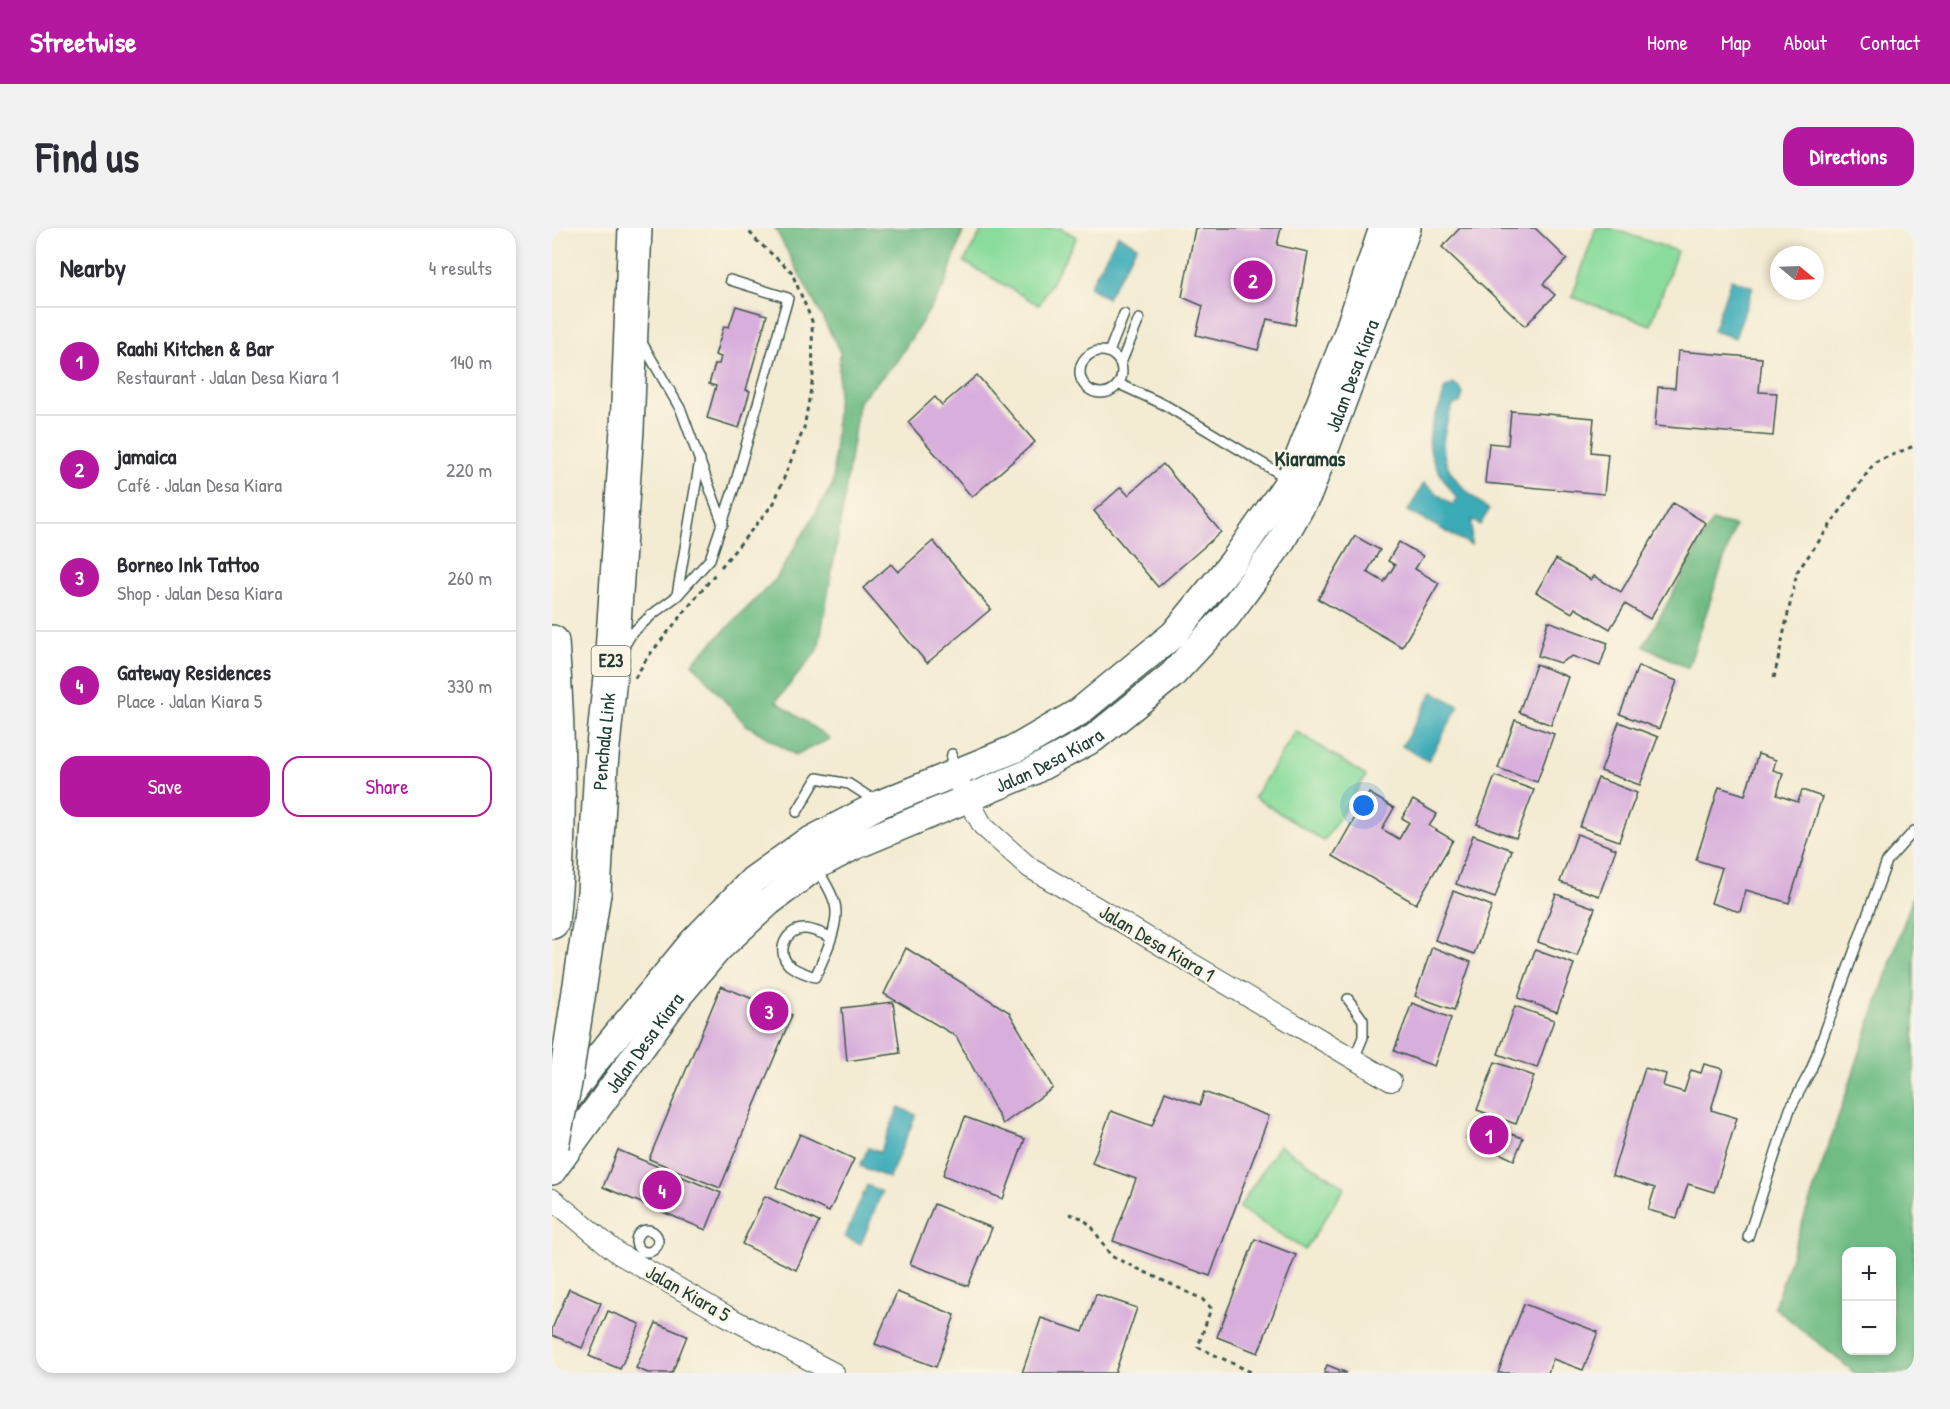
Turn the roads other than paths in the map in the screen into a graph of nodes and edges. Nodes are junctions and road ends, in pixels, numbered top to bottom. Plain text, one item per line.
1 (635, 228) edge
2 (1383, 228) edge
3 (1407, 228) edge
4 (730, 280) dead end
5 (1124, 314) dead end
6 (1139, 319) dead end
7 (632, 324) junction
8 (1109, 352) junction
9 (1121, 363) junction
10 (1119, 384) junction
11 (700, 458) junction
12 (1300, 486) junction
13 (723, 524) junction
14 (676, 596) junction
15 (552, 642) edge
16 (611, 668) junction
17 (953, 764) junction
18 (967, 800) junction
19 (880, 804) junction
20 (796, 812) dead end
21 (1914, 831) edge
22 (809, 856) junction
23 (552, 922) edge
24 (831, 937) junction
25 (1348, 999) dead end
26 (1354, 1059) junction
27 (1391, 1081) dead end
28 (552, 1119) edge
29 (552, 1145) edge
30 (552, 1171) edge
31 (552, 1199) edge
32 (1748, 1237) dead end
33 (834, 1373) edge

1 - 7 highway, Penchala Link / E23
2 - 12 main road, Jalan Desa Kiara
3 - 12 main road, Jalan Desa Kiara
4 - 13 lane
5 - 8 lane
6 - 9 lane
7 - 11 lane
7 - 16 highway, Penchala Link / E23
8 - 9 lane
8 - 10 lane
9 - 10 lane
10 - 12 lane
11 - 13 lane
11 - 14 lane
12 - 17 main road, Jalan Desa Kiara
12 - 18 main road, Jalan Desa Kiara
13 - 14 lane
14 - 16 lane
15 - 23 highway
16 - 29 highway, Penchala Link / E23, bridge
17 - 18 street, Jalan Desa Kiara 1
17 - 19 main road, Jalan Desa Kiara
18 - 22 main road, Jalan Desa Kiara
18 - 26 street, Jalan Desa Kiara 1
19 - 20 lane
19 - 22 main road, Jalan Desa Kiara
21 - 32 lane
22 - 24 lane
22 - 28 main road, Jalan Desa Kiara
22 - 30 main road, Jalan Desa Kiara
24 - 24 lane
25 - 26 lane
26 - 27 street, Jalan Desa Kiara 1
31 - 33 street, Jalan Kiara 5

